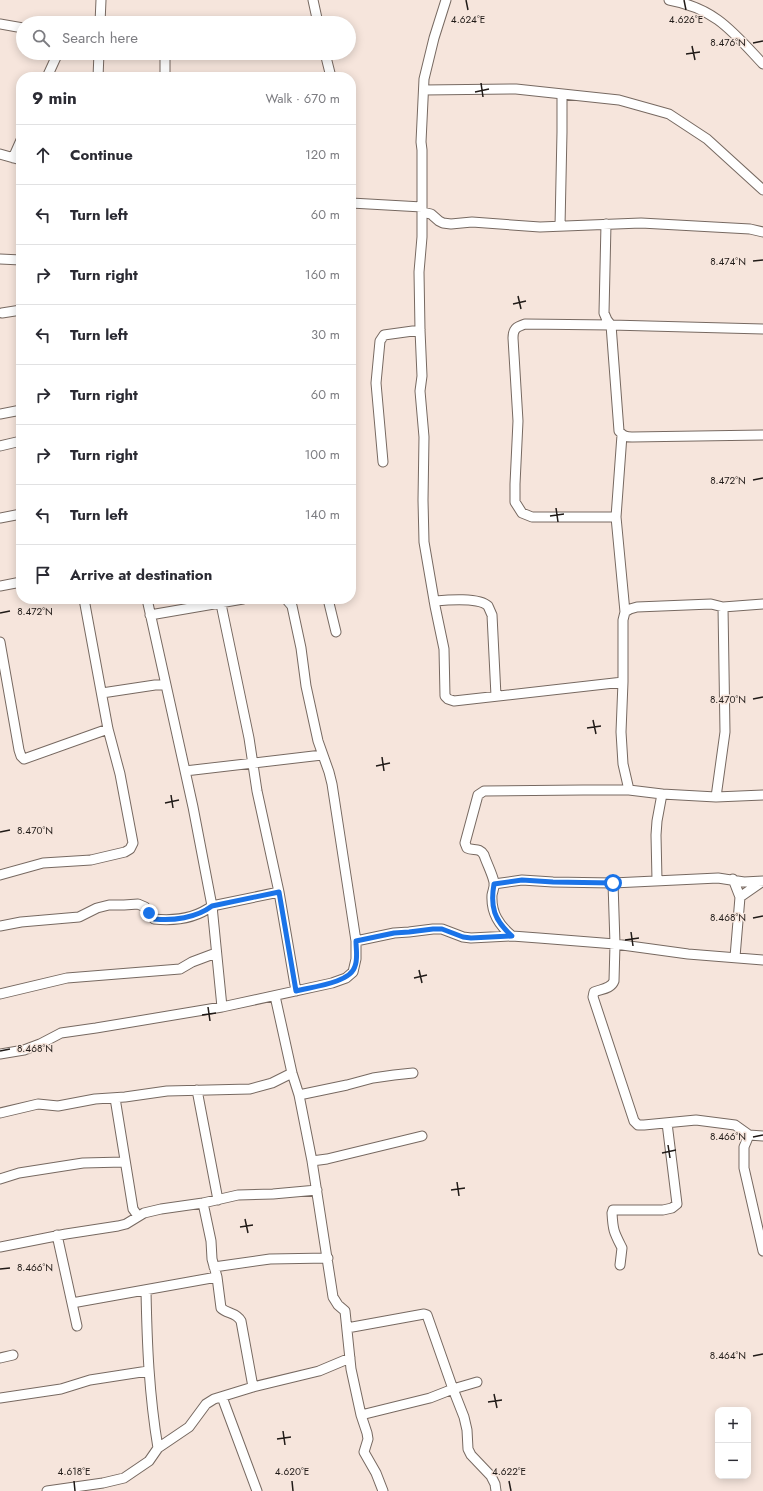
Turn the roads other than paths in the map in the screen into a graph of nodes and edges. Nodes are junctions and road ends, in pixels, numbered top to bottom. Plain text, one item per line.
1 (101, 0) edge
2 (313, 0) edge
3 (446, 0) edge
4 (669, 0) edge
5 (100, 16) edge
6 (316, 16) edge
7 (1, 27) edge
8 (16, 28) edge
9 (55, 60) edge
10 (99, 60) edge
11 (165, 60) edge
12 (327, 60) edge
13 (763, 64) edge
14 (49, 72) edge
15 (98, 72) edge
16 (165, 72) edge
17 (330, 72) edge
18 (424, 90) junction
19 (562, 94) junction
20 (0, 154) edge
21 (16, 159) edge
22 (763, 190) edge
23 (356, 203) edge
24 (422, 210) junction
25 (606, 224) junction
26 (560, 226) junction
27 (763, 232) edge
28 (0, 259) edge
29 (16, 260) edge
30 (16, 311) edge
31 (2, 313) dead end
32 (611, 325) junction
33 (763, 328) edge
34 (420, 330) junction
35 (16, 411) edge
36 (0, 414) edge
37 (622, 435) junction
38 (763, 435) edge
39 (16, 442) edge
40 (0, 446) edge
41 (383, 462) dead end
42 (16, 515) edge
43 (616, 517) junction
44 (0, 518) edge
45 (16, 583) edge
46 (0, 586) edge
47 (434, 601) junction
48 (85, 604) edge
49 (148, 604) edge
50 (221, 604) joint
51 (291, 604) edge
52 (329, 604) edge
53 (763, 604) edge
54 (724, 607) junction
55 (625, 612) junction
56 (150, 615) junction
57 (336, 632) dead end
58 (0, 642) edge
59 (623, 682) junction
60 (166, 685) junction
61 (102, 693) junction
62 (496, 696) junction
63 (108, 729) junction
64 (322, 755) junction
65 (253, 764) junction
66 (185, 771) junction
67 (629, 790) junction
68 (662, 794) junction
69 (763, 795) edge
70 (716, 797) junction
71 (0, 875) edge
72 (733, 879) junction
73 (658, 880) junction
74 (763, 881) edge
75 (613, 883) junction
76 (494, 884) junction
77 (279, 892) junction
78 (740, 897) junction
79 (212, 906) junction
80 (0, 926) edge
81 (512, 936) junction
82 (356, 941) junction
83 (615, 944) junction
84 (216, 953) junction
85 (735, 957) junction
86 (763, 960) edge
87 (296, 991) junction
88 (0, 994) edge
89 (276, 996) junction
90 (222, 1007) junction
91 (0, 1054) edge
92 (292, 1073) junction
93 (413, 1073) dead end
94 (197, 1090) junction
95 (299, 1095) junction
96 (115, 1098) junction
97 (0, 1113) edge
98 (667, 1122) junction
99 (749, 1135) junction
100 (422, 1136) dead end
101 (763, 1136) edge
102 (312, 1161) junction
103 (124, 1162) junction
104 (0, 1179) edge
105 (317, 1190) junction
106 (218, 1200) junction
107 (203, 1203) junction
108 (138, 1216) junction
109 (57, 1235) junction
110 (0, 1247) edge
111 (763, 1251) edge
112 (328, 1258) junction
113 (620, 1265) dead end
114 (214, 1267) junction
115 (217, 1277) junction
116 (146, 1290) junction
117 (72, 1302) junction
118 (77, 1326) dead end
119 (347, 1328) junction
120 (13, 1354) dead end
121 (0, 1358) edge
122 (350, 1358) junction
123 (148, 1371) junction
124 (477, 1382) dead end
125 (253, 1387) junction
126 (452, 1389) junction
127 (222, 1397) junction
128 (0, 1398) edge
129 (361, 1415) junction
130 (158, 1448) junction
131 (47, 1491) edge
132 (257, 1491) edge
133 (383, 1491) edge
134 (496, 1491) edge

1 - 5 street
2 - 6 street
3 - 18 street
4 - 13 street
7 - 8 street
9 - 14 street
10 - 15 street
11 - 16 street
12 - 17 street
18 - 19 street
18 - 24 street
19 - 22 street
19 - 26 street
20 - 21 street
23 - 24 street
24 - 26 street
24 - 34 street
25 - 26 street
25 - 27 street
25 - 32 street
28 - 29 street
30 - 31 street
32 - 33 street
32 - 37 street
32 - 43 street
34 - 41 street
34 - 47 street
35 - 36 street
37 - 38 street
37 - 43 street
39 - 40 street
42 - 44 street
43 - 55 street
45 - 46 street
47 - 62 street
47 - 62 street
48 - 61 street
49 - 56 street
50 - 56 street
50 - 65 street
51 - 64 street
52 - 57 street
53 - 54 street
54 - 55 street
54 - 70 street
55 - 59 street
56 - 60 street
58 - 63 street
59 - 62 street
59 - 67 street
60 - 61 street
60 - 66 street
61 - 63 street
63 - 71 street
64 - 65 street
64 - 82 street
65 - 66 street
65 - 77 street
66 - 79 street
67 - 68 street
67 - 76 street
68 - 70 street
68 - 73 street
69 - 70 street
72 - 73 street
72 - 74 street
72 - 78 street
73 - 75 street
74 - 78 street
75 - 76 street
75 - 83 street
76 - 81 street
77 - 79 street
77 - 87 street
78 - 85 street
79 - 80 street
79 - 84 street
81 - 82 street
81 - 83 street
82 - 87 street
83 - 85 street
83 - 98 street
84 - 88 street
84 - 90 street
85 - 86 street
87 - 89 street
89 - 90 street
89 - 92 street
90 - 91 street
92 - 94 street
92 - 95 street
93 - 95 street
94 - 96 street
94 - 106 street
95 - 102 street
96 - 97 street
96 - 103 street
98 - 99 street
98 - 113 street
99 - 101 street
99 - 111 street
100 - 102 street
102 - 105 street
103 - 104 street
103 - 108 street
105 - 106 street
105 - 112 street
106 - 107 street
107 - 108 street
107 - 114 street
108 - 109 street
109 - 110 street
109 - 117 street
112 - 114 street
112 - 119 street
114 - 115 street
115 - 116 street
115 - 125 street
116 - 117 street
116 - 123 street
117 - 118 street
119 - 122 street
119 - 126 street
120 - 121 street
122 - 125 street
122 - 129 street
123 - 128 street
123 - 130 street
124 - 126 street
125 - 127 street
126 - 129 street
126 - 134 street
127 - 130 street
127 - 132 street
129 - 133 street
130 - 131 street

